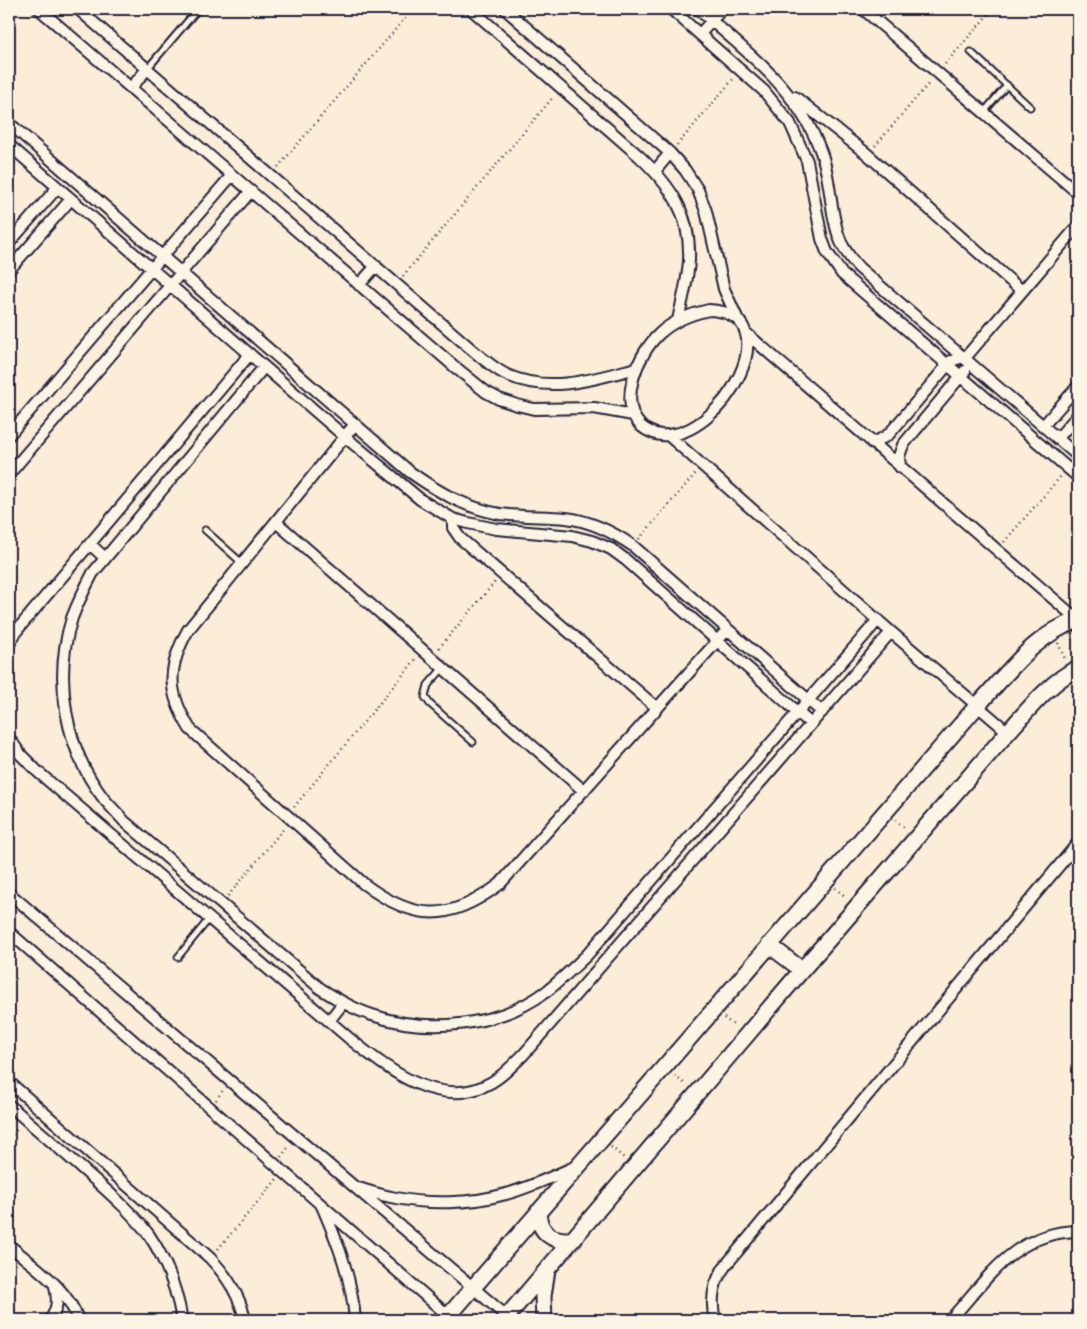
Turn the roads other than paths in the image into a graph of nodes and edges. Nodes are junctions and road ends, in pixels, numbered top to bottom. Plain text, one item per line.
1 (39, 9) edge
2 (78, 9) edge
3 (198, 9) edge
4 (471, 9) edge
5 (505, 9) edge
6 (671, 9) edge
7 (698, 9) edge
8 (722, 9) edge
9 (863, 9) edge
10 (711, 21) junction
11 (700, 34) junction
12 (971, 52) dead end
13 (147, 69) junction
14 (1008, 86) junction
15 (131, 88) junction
16 (788, 92) junction
17 (1030, 107) dead end
18 (984, 112) junction
19 (9, 123) edge
20 (9, 145) edge
21 (670, 153) junction
22 (655, 171) junction
23 (232, 174) junction
24 (57, 188) junction
25 (250, 191) junction
26 (1078, 193) edge
27 (71, 199) junction
28 (1078, 226) edge
29 (9, 243) edge
30 (162, 256) junction
31 (376, 266) junction
32 (151, 269) junction
33 (9, 270) edge
34 (181, 272) junction
35 (170, 285) junction
36 (359, 285) junction
37 (1022, 291) junction
38 (678, 320) junction
39 (738, 320) junction
40 (746, 333) junction
41 (250, 354) junction
42 (965, 358) junction
43 (947, 365) junction
44 (264, 367) junction
45 (636, 368) junction
46 (962, 377) junction
47 (1078, 386) edge
48 (633, 415) junction
49 (1078, 415) edge
50 (355, 424) junction
51 (1043, 426) junction
52 (9, 435) edge
53 (668, 435) junction
54 (344, 436) junction
55 (1058, 438) junction
56 (872, 443) junction
57 (1078, 456) edge
58 (900, 467) junction
59 (9, 474) edge
60 (1078, 477) edge
61 (453, 519) junction
62 (276, 522) junction
63 (205, 530) dead end
64 (90, 544) junction
65 (106, 558) junction
66 (242, 563) junction
67 (878, 620) junction
68 (1078, 620) edge
69 (727, 630) junction
70 (891, 632) junction
71 (717, 641) junction
72 (9, 644) edge
73 (443, 668) junction
74 (1075, 670) edge
75 (808, 700) junction
76 (977, 706) junction
77 (658, 708) junction
78 (798, 712) junction
79 (822, 712) junction
80 (811, 724) junction
81 (1008, 732) junction
82 (9, 738) edge
83 (473, 742) dead end
84 (584, 791) junction
85 (1078, 843) edge
86 (9, 893) edge
87 (220, 905) junction
88 (210, 918) junction
89 (9, 932) edge
90 (769, 945) junction
91 (178, 957) dead end
92 (802, 970) junction
93 (344, 1003) junction
94 (329, 1021) junction
95 (9, 1082) edge
96 (9, 1105) edge
97 (579, 1165) junction
98 (355, 1187) junction
99 (320, 1203) junction
100 (538, 1212) junction
101 (1078, 1231) edge
102 (574, 1239) junction
103 (9, 1245) edge
104 (547, 1270) junction
105 (55, 1285) junction
106 (473, 1288) junction
107 (449, 1319) edge
108 (507, 1319) edge
109 (50, 1320) edge
110 (78, 1320) edge
111 (182, 1320) edge
112 (245, 1320) edge
113 (355, 1320) edge
114 (544, 1320) edge
115 (716, 1320) edge
116 (950, 1320) edge

1 - 15 street
2 - 13 street
3 - 13 lane
4 - 22 street
5 - 21 street
6 - 11 street
7 - 10 street
8 - 10 street
9 - 18 street
10 - 11 street
10 - 16 street
11 - 43 street
12 - 14 lane
13 - 15 street
13 - 31 street
14 - 17 lane
14 - 18 lane
15 - 23 street
16 - 37 street
16 - 42 street
18 - 26 street
19 - 30 street
20 - 24 street
21 - 22 street
21 - 39 street
22 - 38 street
23 - 25 street
23 - 30 street
24 - 27 street
24 - 29 street
25 - 34 street
25 - 36 street
27 - 32 street
27 - 33 street
28 - 37 street
30 - 32 street
30 - 34 street
31 - 36 street
31 - 45 street
32 - 35 street
32 - 52 street
34 - 35 street
34 - 50 street
35 - 41 street
35 - 59 street
36 - 48 street
37 - 42 street
38 - 39 street
38 - 45 street
39 - 40 street
40 - 53 street
40 - 56 street
41 - 44 street
41 - 64 street
42 - 43 street
42 - 46 street
42 - 51 street
43 - 46 street
43 - 56 street
44 - 54 street
44 - 65 street
45 - 48 street
46 - 58 street
46 - 60 street
47 - 51 street
48 - 53 street
49 - 55 street
50 - 54 street
50 - 69 street
51 - 55 street
53 - 67 street
54 - 61 street
54 - 62 street
55 - 57 street
56 - 58 street
58 - 68 street
61 - 71 street
61 - 77 street
62 - 66 street
62 - 73 street
63 - 66 lane
64 - 65 street
64 - 72 street
65 - 87 street
66 - 84 street
67 - 70 street
67 - 75 street
68 - 76 street
69 - 71 street
69 - 75 street
70 - 76 street
70 - 79 street
71 - 77 street
71 - 78 street
73 - 83 lane
73 - 84 street
74 - 81 street
75 - 78 street
75 - 79 street
76 - 81 street
76 - 90 street
77 - 84 street
78 - 80 street
78 - 93 street
79 - 80 street
80 - 94 street
81 - 92 street
82 - 88 street
85 - 115 street
86 - 98 street
87 - 88 street
87 - 93 street
88 - 91 lane
88 - 94 street
89 - 99 street
90 - 92 street
90 - 97 street
92 - 102 street
93 - 94 street
95 - 112 street
96 - 111 street
97 - 98 street
97 - 100 street
98 - 106 street
99 - 107 street
99 - 113 street
100 - 102 street
100 - 106 street
101 - 116 street
102 - 104 street
103 - 105 street
104 - 108 street
104 - 114 street
105 - 109 street
105 - 110 street
106 - 107 street
106 - 108 street

